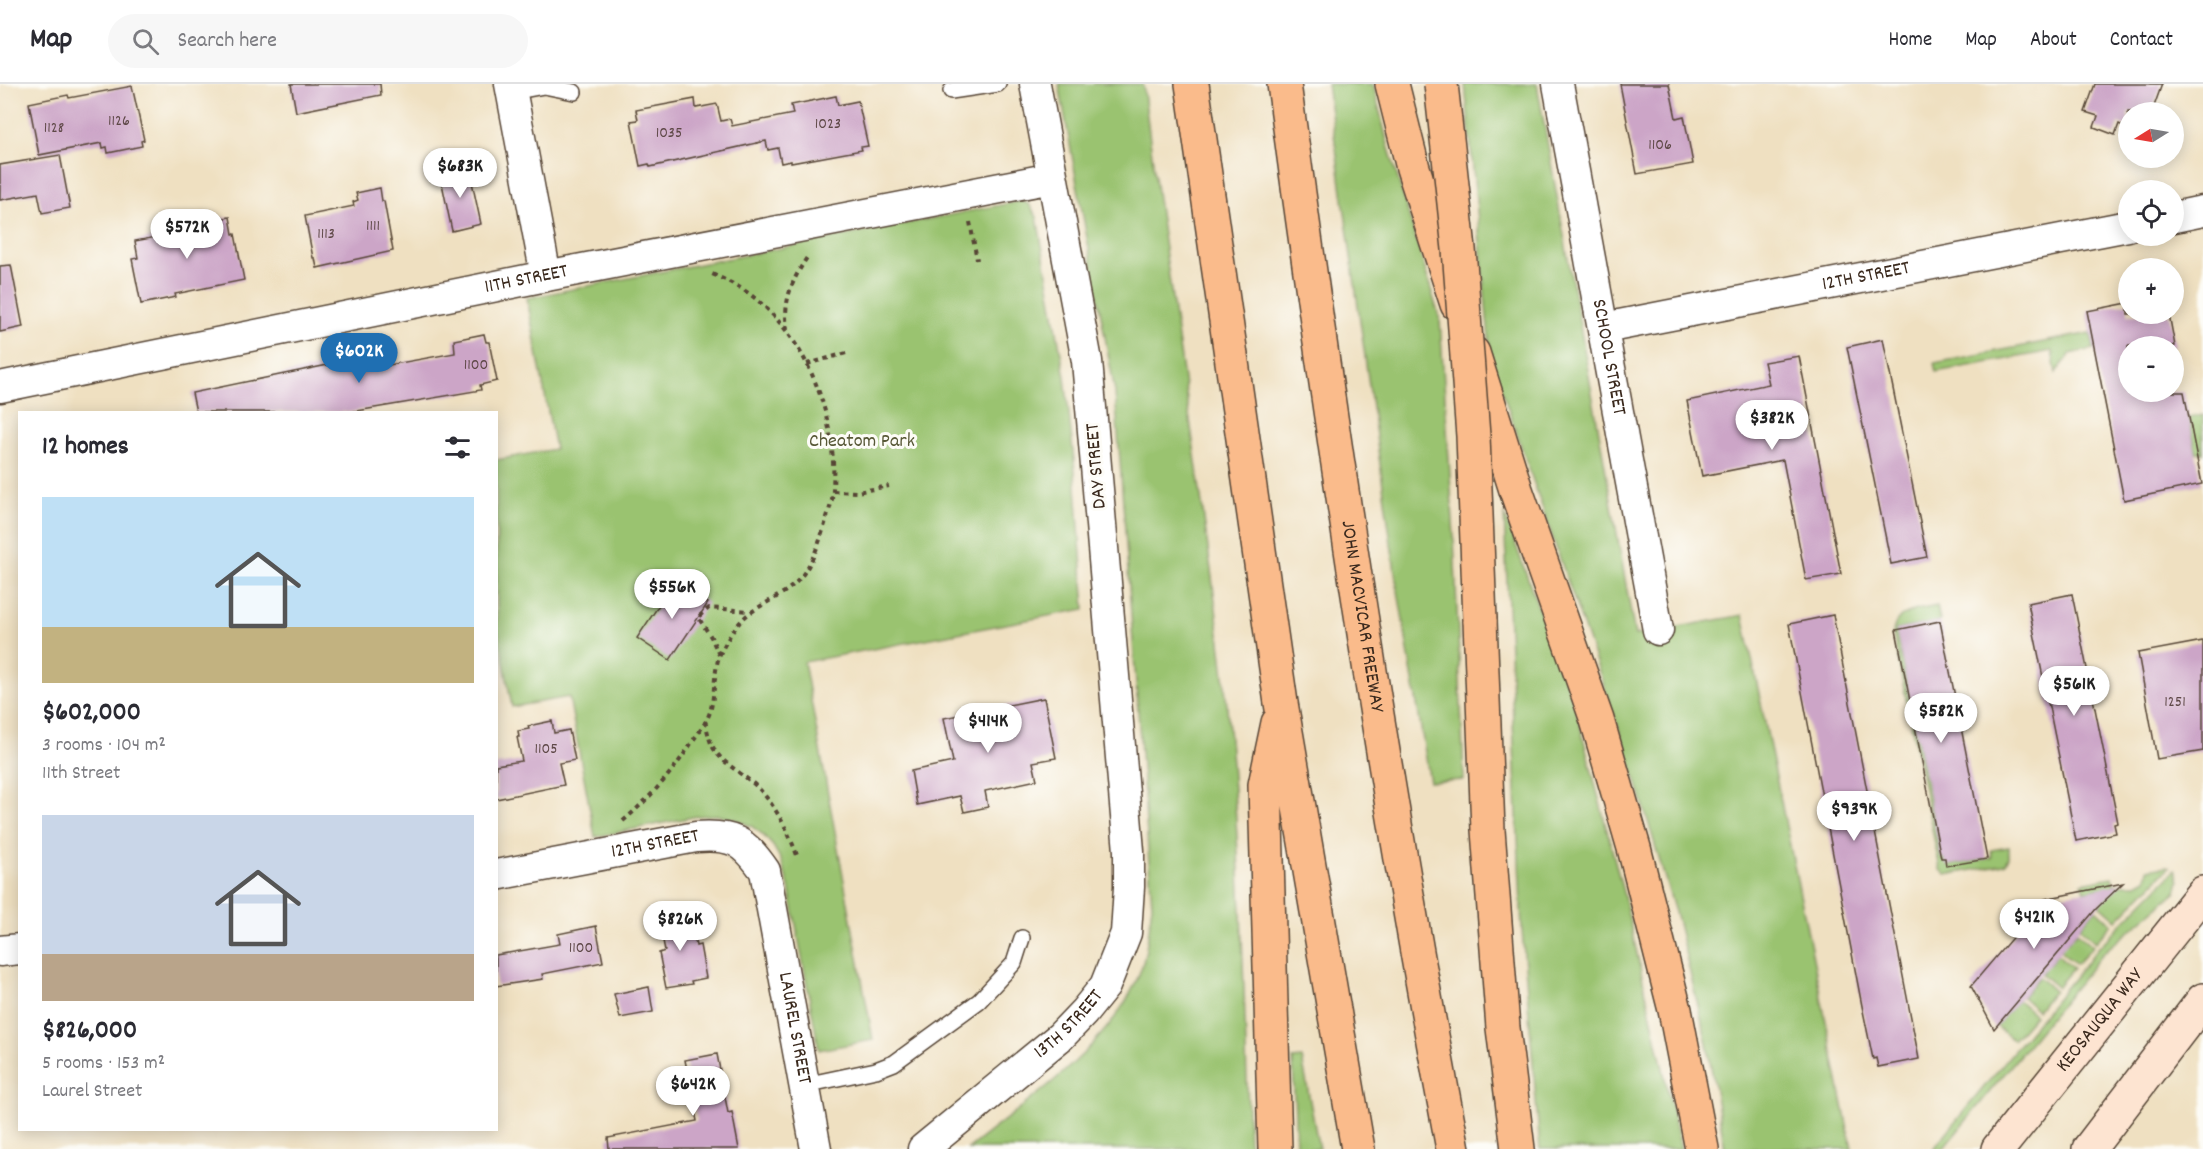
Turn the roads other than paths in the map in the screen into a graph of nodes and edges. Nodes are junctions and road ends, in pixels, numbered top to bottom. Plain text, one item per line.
1 (998, 84) edge
2 (1035, 84) edge
3 (1192, 84) edge
4 (1284, 84) edge
5 (1392, 84) edge
6 (1441, 84) edge
7 (1558, 84) edge
8 (511, 88) edge
9 (951, 91) dead end
10 (574, 92) dead end
11 (1052, 178) junction
12 (2203, 211) edge
13 (2184, 215) edge
14 (2118, 228) edge
15 (546, 276) junction
16 (1604, 328) junction
17 (0, 387) edge
18 (1658, 630) dead end
19 (1281, 703) junction
20 (1129, 851) joint
21 (498, 875) edge
22 (2203, 893) edge
23 (772, 906) joint
24 (1022, 938) dead end
25 (18, 949) edge
26 (0, 951) edge
27 (2203, 1000) edge
28 (805, 1085) junction
29 (816, 1149) edge
30 (923, 1149) edge
31 (1275, 1149) edge
32 (1358, 1149) edge
33 (1453, 1149) edge
34 (1518, 1149) edge
35 (1702, 1149) edge
36 (1998, 1149) edge
37 (2089, 1149) edge

1 - 9 lane
2 - 11 street, DAY STREET
3 - 19 highway
4 - 33 highway, JOHN MACVICAR FREEWAY
5 - 35 highway
6 - 34 highway, bridge
7 - 16 street, SCHOOL STREET
8 - 10 lane
8 - 15 street
11 - 15 street, 11TH STREET
11 - 20 street, DAY STREET
12 - 13 street
14 - 16 street, 12TH STREET
15 - 17 street, 11TH STREET
16 - 18 street, SCHOOL STREET
19 - 31 highway
19 - 32 highway
20 - 30 street, 13TH STREET
21 - 23 street, 12TH STREET
22 - 36 main road, KEOSAUQUA WAY
23 - 28 street, LAUREL STREET
24 - 28 lane
25 - 26 street
27 - 37 main road
28 - 29 street, LAUREL STREET

